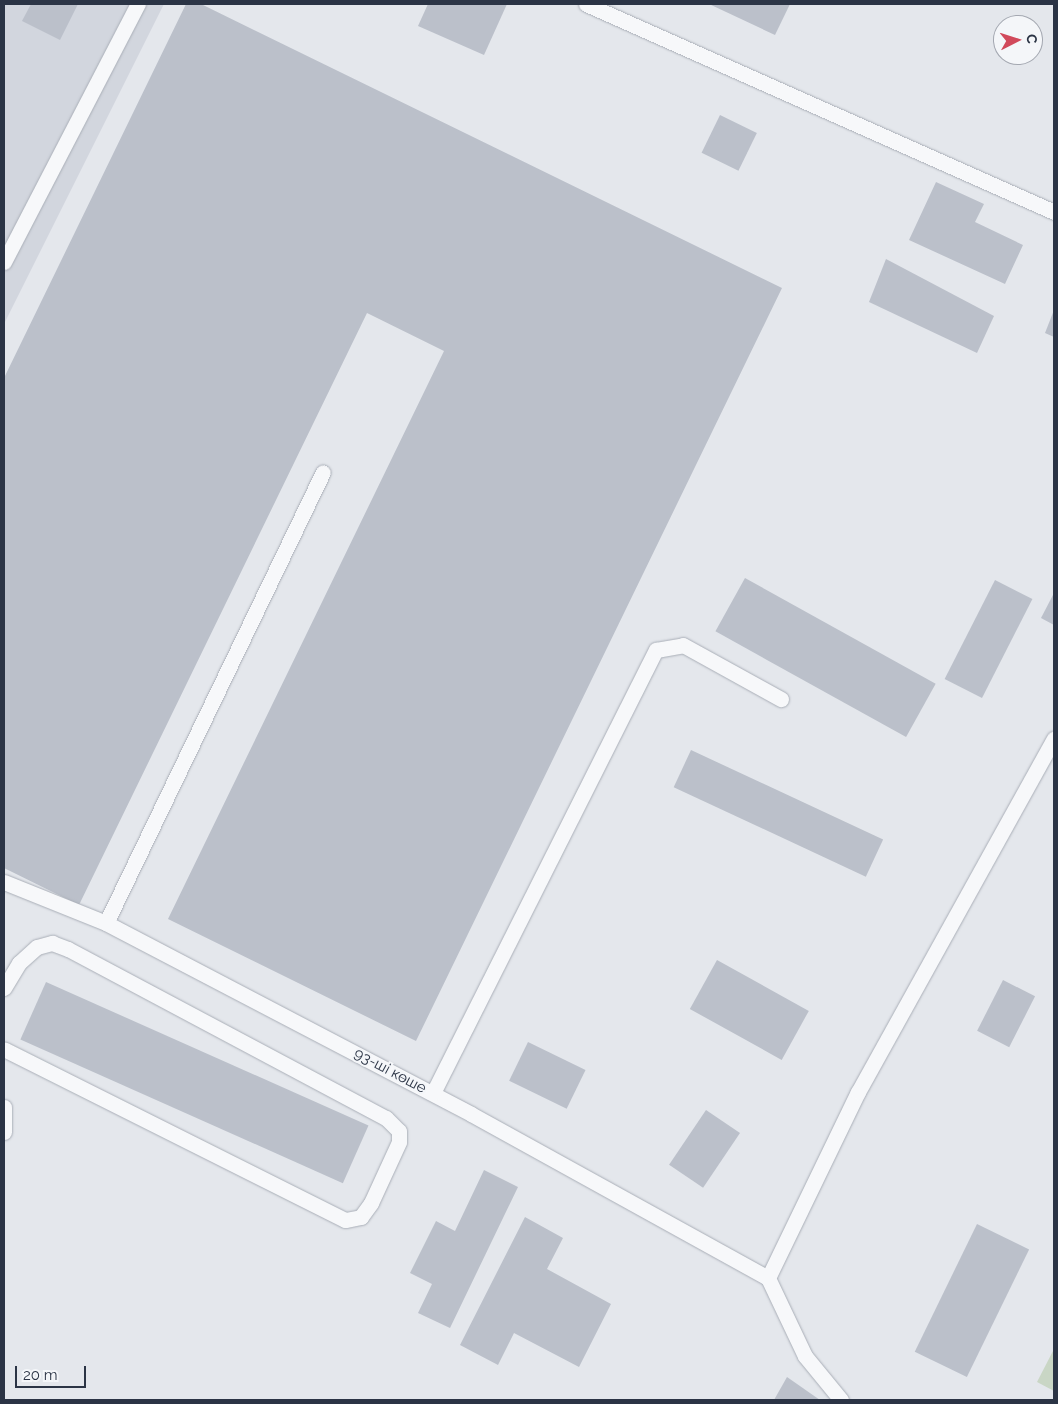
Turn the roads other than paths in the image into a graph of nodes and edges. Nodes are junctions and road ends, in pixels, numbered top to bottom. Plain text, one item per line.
1 (138, 4) edge
2 (586, 4) edge
3 (1054, 212) edge
4 (4, 262) edge
5 (323, 473) dead end
6 (781, 699) dead end
7 (1054, 739) edge
8 (1047, 764) edge
9 (4, 882) edge
10 (106, 923) junction
11 (4, 988) edge
12 (4, 1049) edge
13 (433, 1094) junction
14 (4, 1107) edge
15 (4, 1132) edge
16 (768, 1278) junction
17 (841, 1400) edge

1 - 4 lane
2 - 3 lane
5 - 10 lane
6 - 13 lane
7 - 8 lane
8 - 16 lane
9 - 10 lane, 93-ші көше
10 - 13 lane, 93-ші көше
11 - 12 lane
13 - 16 lane, 93-ші көше
14 - 15 lane
16 - 17 lane

